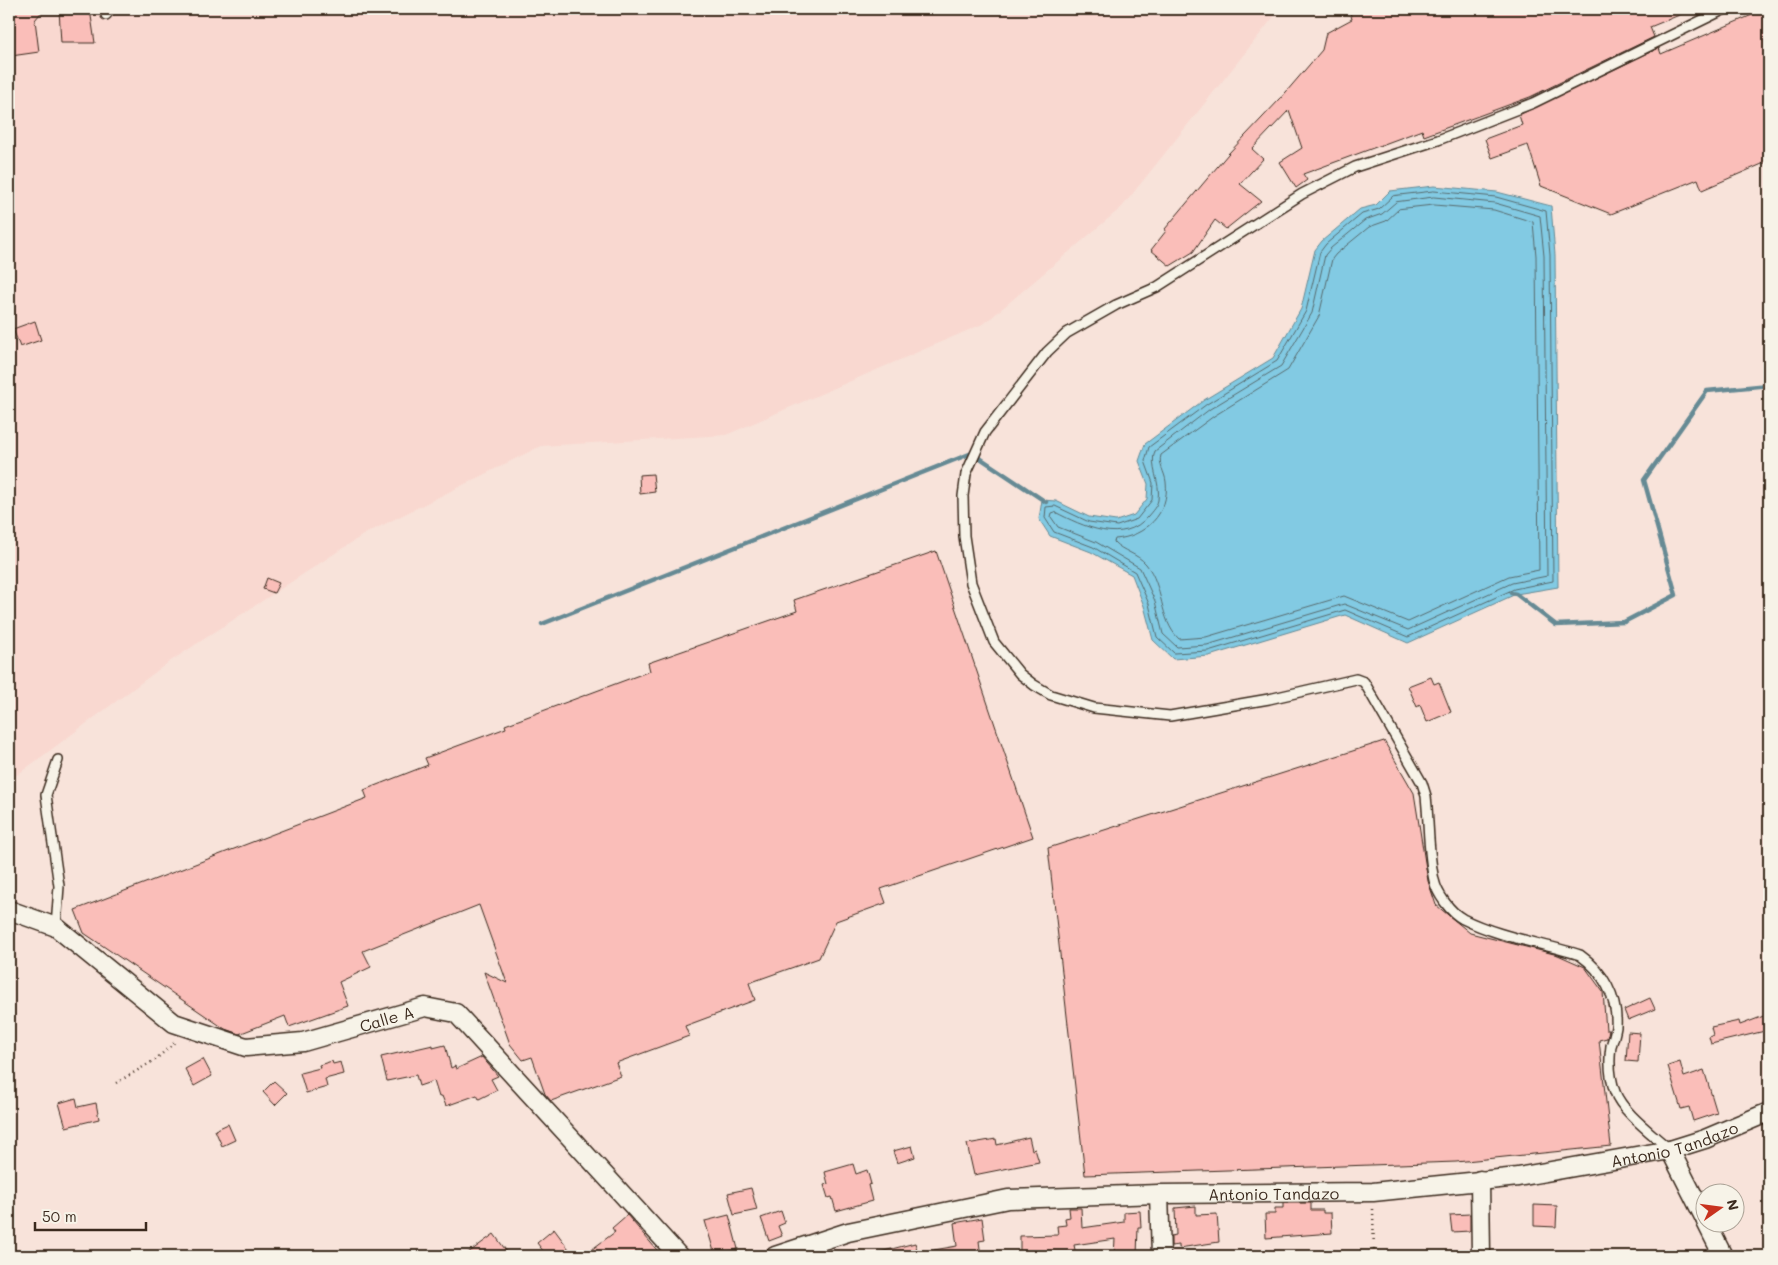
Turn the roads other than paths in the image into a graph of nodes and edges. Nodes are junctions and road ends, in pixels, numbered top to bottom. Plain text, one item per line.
1 (1725, 9) edge
2 (58, 760) dead end
3 (9, 910) edge
4 (56, 927) junction
5 (1769, 1112) edge
6 (1670, 1150) junction
7 (1480, 1180) junction
8 (1160, 1194) junction
9 (1696, 1202) edge
10 (1711, 1232) edge
11 (678, 1256) edge
12 (775, 1256) edge
13 (1161, 1256) edge
14 (1481, 1256) edge
15 (1723, 1256) edge

1 - 6 lane
2 - 4 lane
3 - 4 street, Calle A
4 - 11 street, Calle A
5 - 6 street, Antonio Tandazo
6 - 7 street, Antonio Tandazo
6 - 9 street
7 - 8 street, Antonio Tandazo
7 - 14 street
8 - 12 street, Antonio Tandazo
8 - 13 street
10 - 15 street

